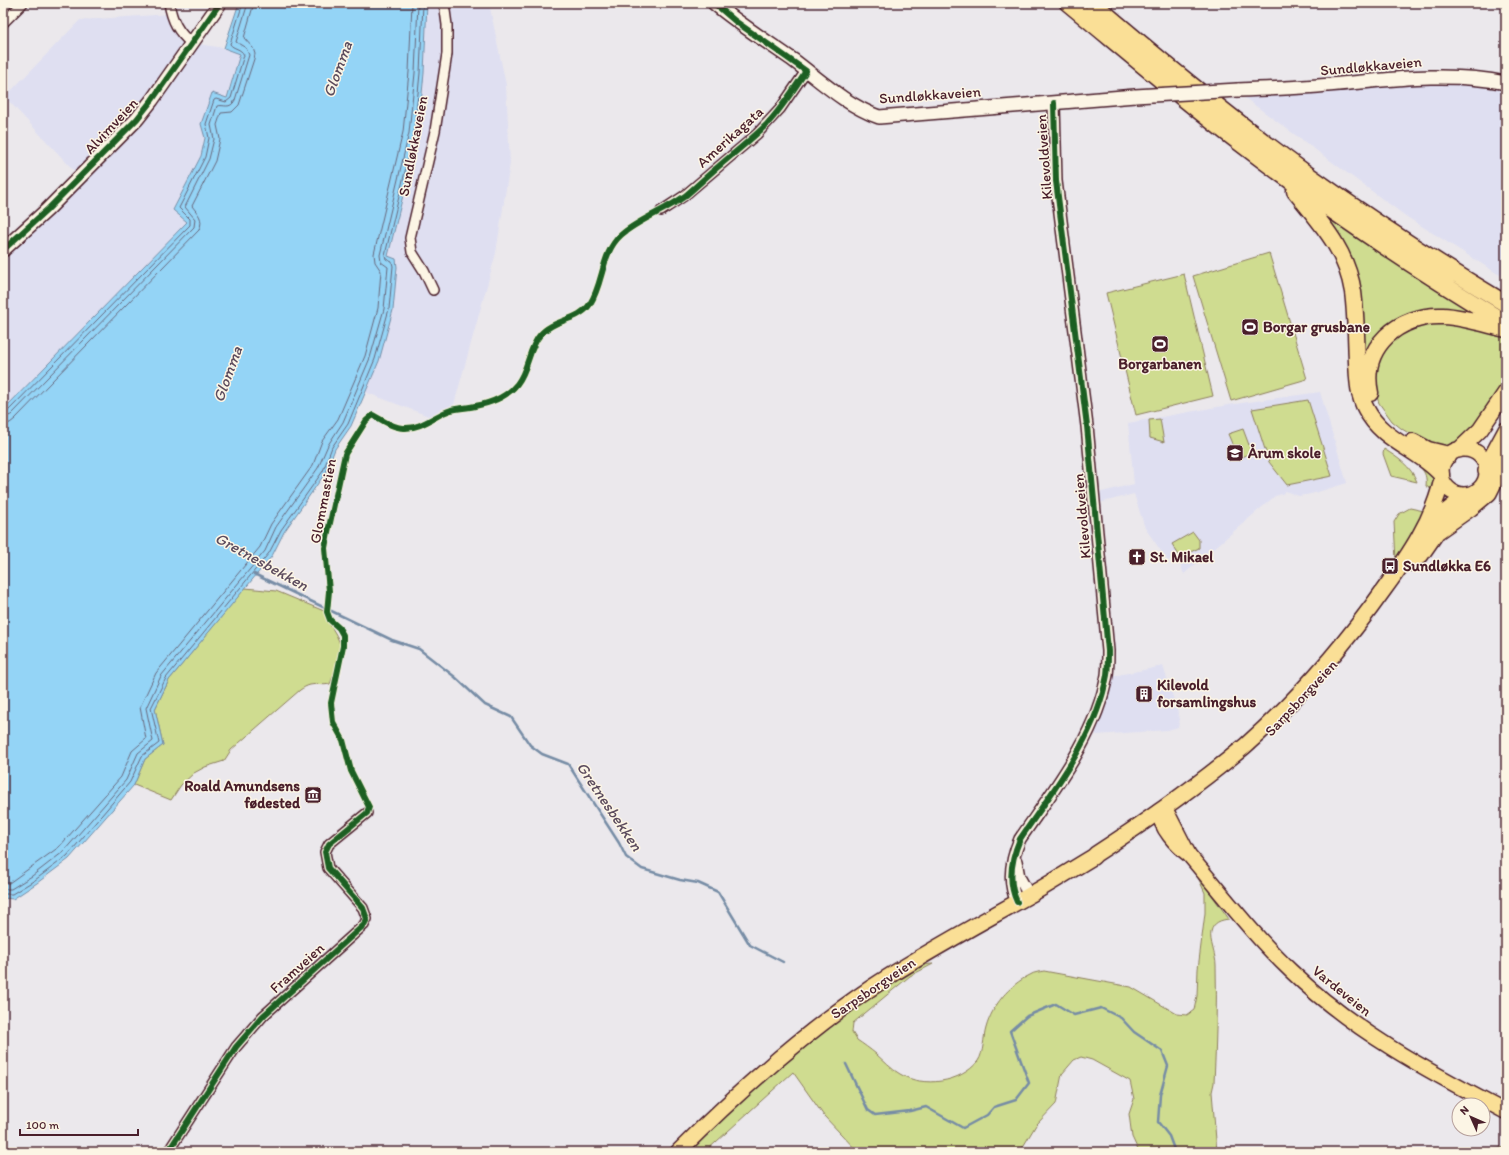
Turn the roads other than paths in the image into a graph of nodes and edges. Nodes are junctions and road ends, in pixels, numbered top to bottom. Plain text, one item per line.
1 (23, 3) edge
2 (169, 3) edge
3 (220, 3) edge
4 (444, 3) edge
5 (714, 3) edge
6 (1068, 3) edge
7 (1093, 3) edge
8 (3, 23) edge
9 (191, 44) junction
10 (806, 71) junction
11 (1506, 83) edge
12 (1054, 103) junction
13 (1280, 172) junction
14 (661, 212) dead end
15 (3, 250) edge
16 (433, 290) dead end
17 (1506, 304) edge
18 (1506, 323) edge
19 (1506, 329) edge
20 (1506, 392) edge
21 (1506, 430) edge
22 (1506, 448) edge
23 (1454, 453) junction
24 (1486, 471) junction
25 (1442, 477) junction
26 (1467, 495) junction
27 (1410, 563) junction
28 (367, 813) dead end
29 (1162, 815) junction
30 (1023, 899) junction
31 (1506, 1112) edge
32 (168, 1152) edge
33 (678, 1152) edge

1 - 8 street
2 - 9 street
3 - 9 main road, Alvimveien
4 - 16 street, Sundløkkaveien
5 - 10 main road, Sundløkkaveien
6 - 13 highway
7 - 17 highway
9 - 15 main road, Alvimveien
10 - 12 main road, Sundløkkaveien
10 - 14 street, Amerikagata
11 - 12 main road, Sundløkkaveien, bridge
12 - 30 street, Kilevoldveien
13 - 18 highway
13 - 25 highway
19 - 23 highway
20 - 23 highway
21 - 24 highway
22 - 27 highway
23 - 24 highway
23 - 25 highway
24 - 26 highway
25 - 26 highway
25 - 29 highway, Sarpsborgveien
26 - 27 highway, Sarpsborgveien
27 - 29 highway, Sarpsborgveien
28 - 32 street, Framveien
29 - 30 highway, Sarpsborgveien
29 - 31 main road, Vardeveien
30 - 33 highway, Sarpsborgveien

